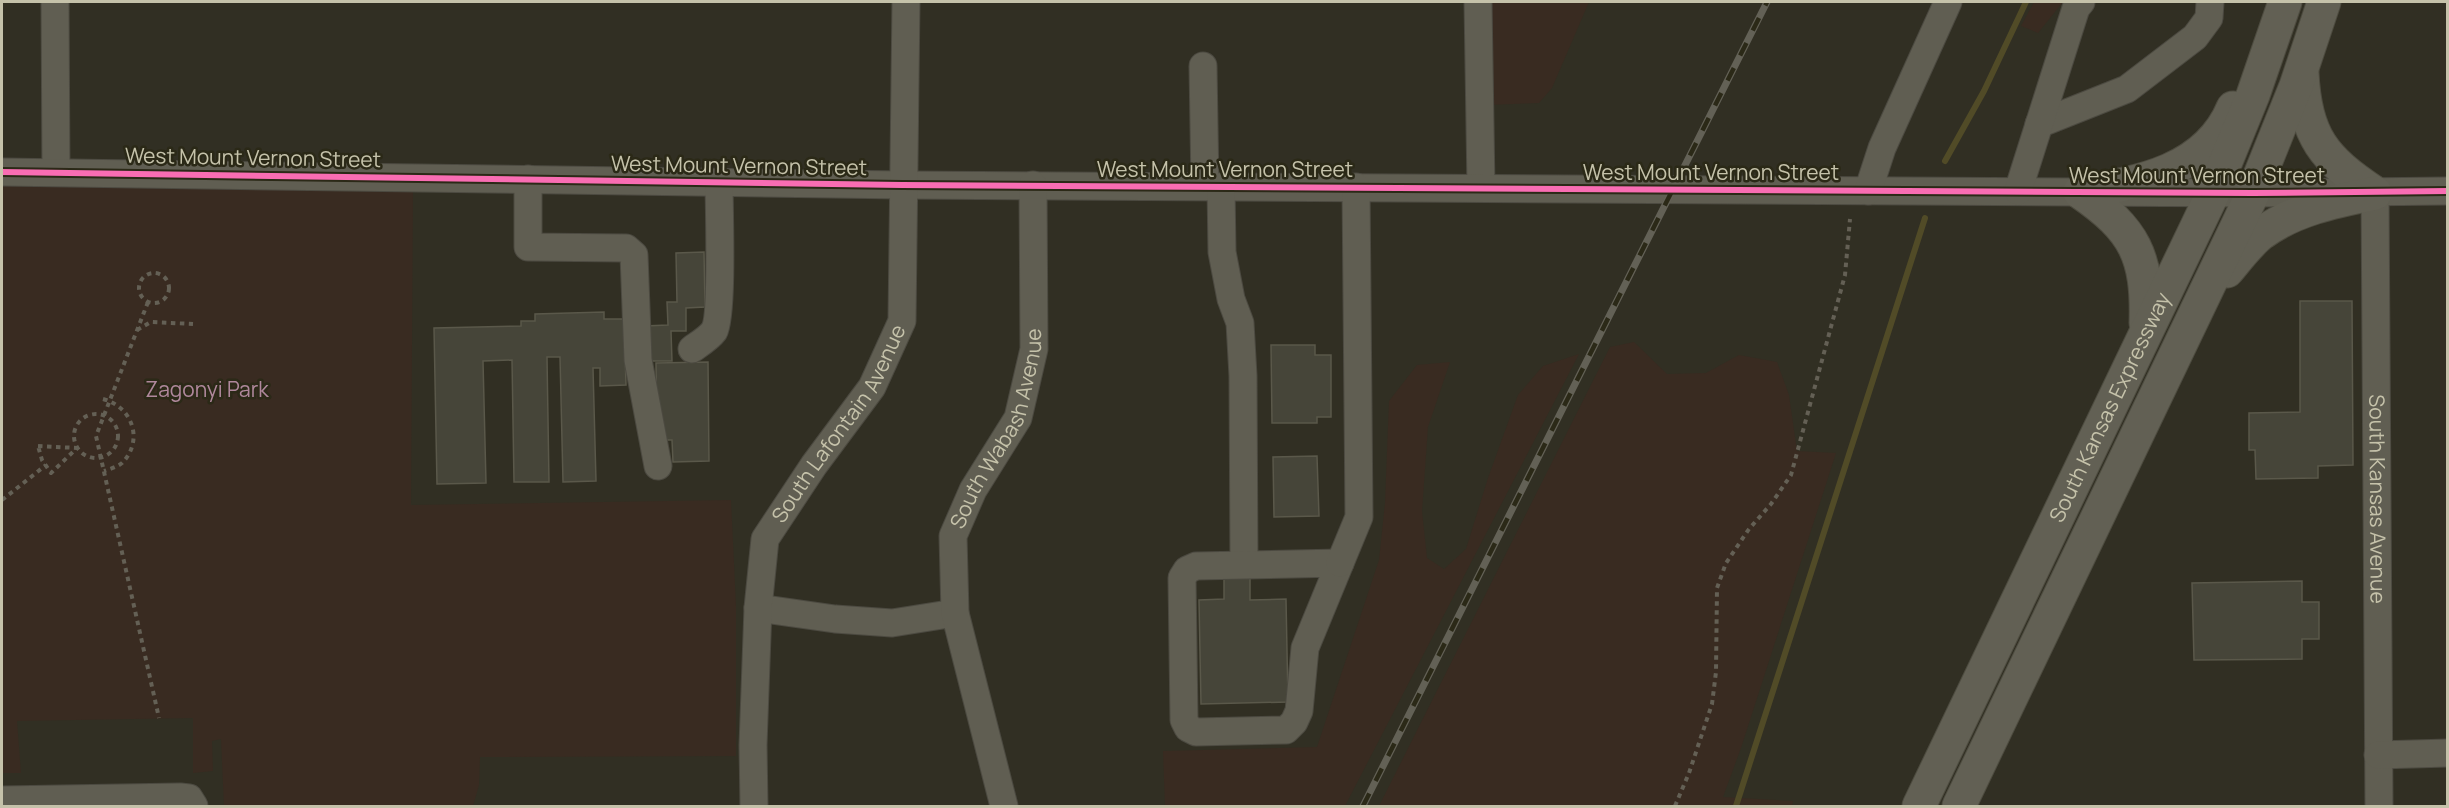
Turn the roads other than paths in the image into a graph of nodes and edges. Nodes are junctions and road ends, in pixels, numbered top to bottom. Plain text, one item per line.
1 (55, 2) edge
2 (906, 2) edge
3 (1478, 2) edge
4 (1948, 2) edge
5 (2081, 2) edge
6 (2210, 2) edge
7 (2275, 2) edge
8 (2285, 2) edge
9 (2324, 2) edge
10 (1203, 66) dead end
11 (2301, 68) junction
12 (2039, 124) junction
13 (2, 172) edge
14 (56, 172) junction
15 (528, 179) junction
16 (719, 182) junction
17 (902, 184) junction
18 (1033, 185) junction
19 (1213, 187) junction
20 (1356, 187) junction
21 (1481, 188) junction
22 (1868, 191) junction
23 (2018, 191) junction
24 (2080, 192) junction
25 (2448, 192) edge
26 (2213, 193) junction
27 (2253, 193) junction
28 (2375, 193) junction
29 (2190, 322) junction
30 (2146, 333) junction
31 (692, 349) dead end
32 (658, 466) dead end
33 (1340, 563) junction
34 (1244, 564) junction
35 (758, 608) junction
36 (955, 613) junction
37 (2448, 753) edge
38 (2378, 755) junction
39 (2, 800) edge
40 (86, 803) edge
41 (194, 807) edge
42 (754, 807) edge
43 (1004, 807) edge
44 (1919, 807) edge
45 (1959, 807) edge
46 (2379, 807) edge

1 - 14 street
2 - 17 street, South Lafontain Avenue
3 - 21 street
4 - 22 street
5 - 12 street
6 - 12 street
7 - 24 main road
8 - 26 main road, South Kansas Expressway
9 - 11 main road, South Kansas Expressway
10 - 19 street
11 - 27 main road, South Kansas Expressway
11 - 28 main road
12 - 23 street
13 - 14 street, West Mount Vernon Street
14 - 15 street, West Mount Vernon Street
15 - 16 street, West Mount Vernon Street
15 - 32 street
16 - 17 street, West Mount Vernon Street
16 - 31 street
17 - 18 street, West Mount Vernon Street
17 - 35 street, South Lafontain Avenue
18 - 19 street, West Mount Vernon Street
18 - 36 street, South Wabash Avenue
19 - 20 street, West Mount Vernon Street
19 - 34 street
20 - 21 street, West Mount Vernon Street
20 - 33 street
21 - 22 street, West Mount Vernon Street
22 - 23 street, West Mount Vernon Street
23 - 24 street, West Mount Vernon Street
24 - 26 street, West Mount Vernon Street
24 - 30 main road
25 - 28 street, West Mount Vernon Street
26 - 27 street, West Mount Vernon Street
26 - 30 main road, South Kansas Expressway
27 - 28 street, West Mount Vernon Street
27 - 29 main road, South Kansas Expressway
28 - 29 main road
28 - 38 street, South Kansas Avenue
29 - 45 main road, South Kansas Expressway
30 - 44 main road, South Kansas Expressway
33 - 34 street
33 - 34 street
35 - 36 street
35 - 42 street, South Lafontain Avenue
36 - 43 street, South Wabash Avenue
37 - 38 street
38 - 46 street, South Kansas Avenue
39 - 40 street
40 - 41 street

